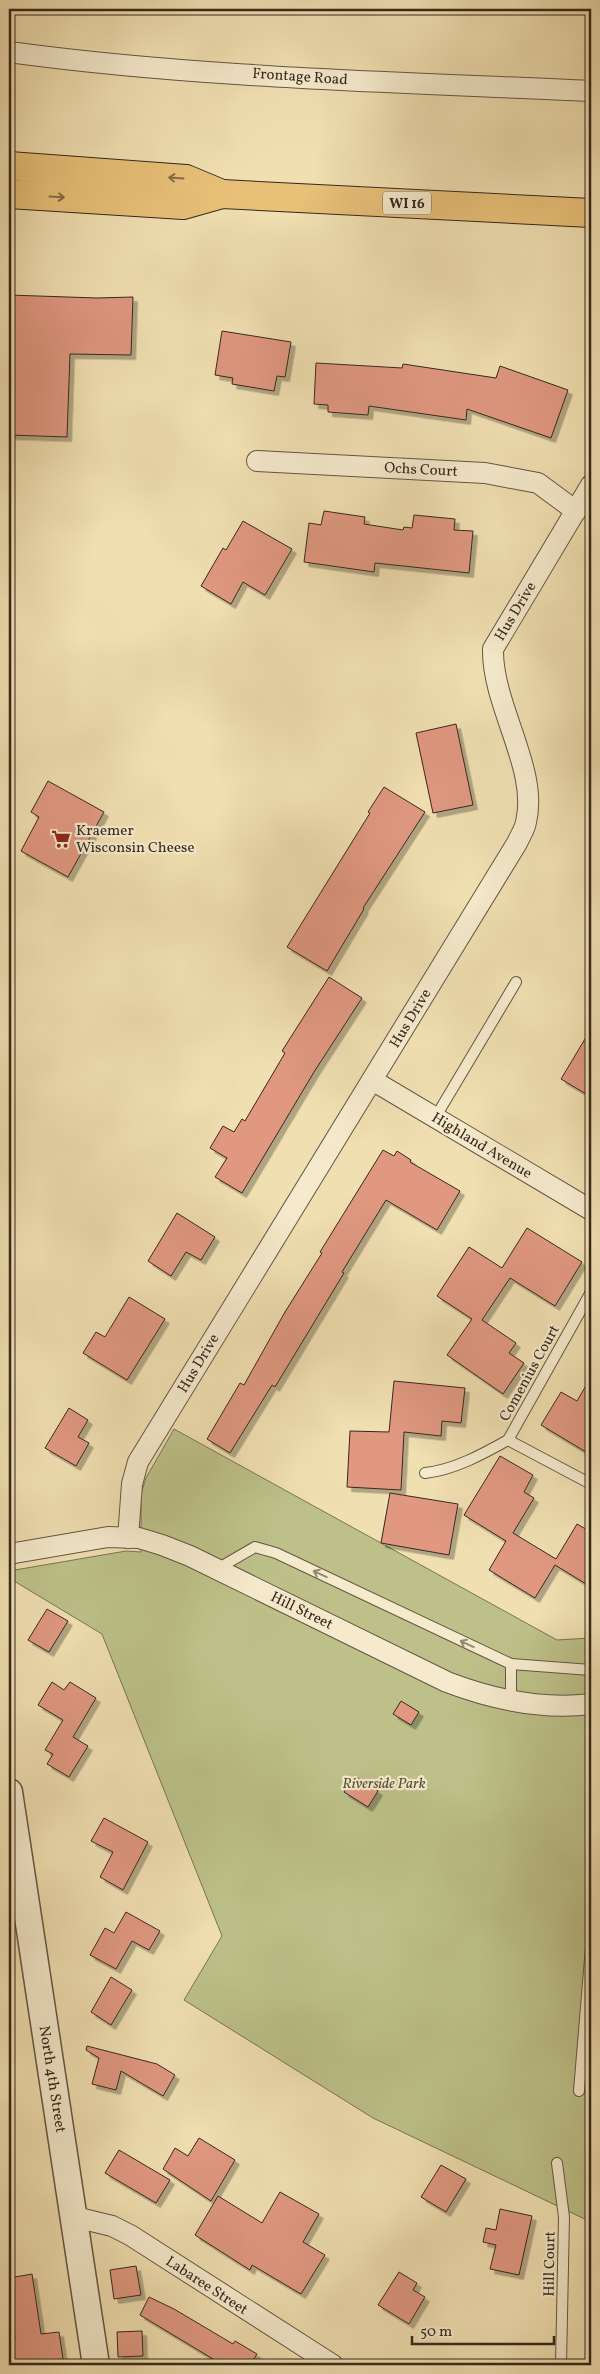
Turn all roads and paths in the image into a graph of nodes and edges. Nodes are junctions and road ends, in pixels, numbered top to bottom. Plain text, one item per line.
1 (9, 52) edge
2 (591, 91) edge
3 (9, 166) edge
4 (9, 194) edge
5 (222, 194) junction
6 (591, 213) edge
7 (256, 461) dead end
8 (591, 486) edge
9 (576, 511) junction
10 (516, 982) dead end
11 (372, 1080) junction
12 (435, 1118) junction
13 (591, 1210) edge
14 (591, 1292) edge
15 (508, 1440) junction
16 (425, 1472) dead end
17 (591, 1484) edge
18 (128, 1538) junction
19 (9, 1554) edge
20 (217, 1569) junction
21 (511, 1664) junction
22 (591, 1670) edge
23 (511, 1702) junction
24 (591, 1704) edge
25 (9, 1792) edge
26 (591, 1947) edge
27 (579, 2091) dead end
28 (557, 2163) dead end
29 (75, 2217) junction
30 (96, 2365) edge
31 (333, 2365) edge
32 (562, 2365) edge

1 - 2 street, Frontage Road
5 -> 3 highway, WI 16
4 -> 5 highway, WI 16
5 - 6 highway, WI 16
7 - 9 street, Ochs Court
8 - 9 street, Hus Drive
9 - 11 street, Hus Drive
10 - 12 lane
11 - 12 street, Highland Avenue
11 - 18 street, Hus Drive
12 - 13 street, Highland Avenue
14 - 15 lane, Comenius Court
15 - 16 lane
15 - 17 lane, Comenius Court
18 - 19 street, Hill Street
18 - 20 street, Hill Street
21 -> 20 lane
20 - 23 street, Hill Street
21 - 22 lane
21 - 23 lane
23 - 24 street, Hill Street
25 - 29 street, North 4th Street
26 - 27 lane
28 - 32 lane, Hill Court
29 - 30 street, North 4th Street
29 - 31 street, Labaree Street

